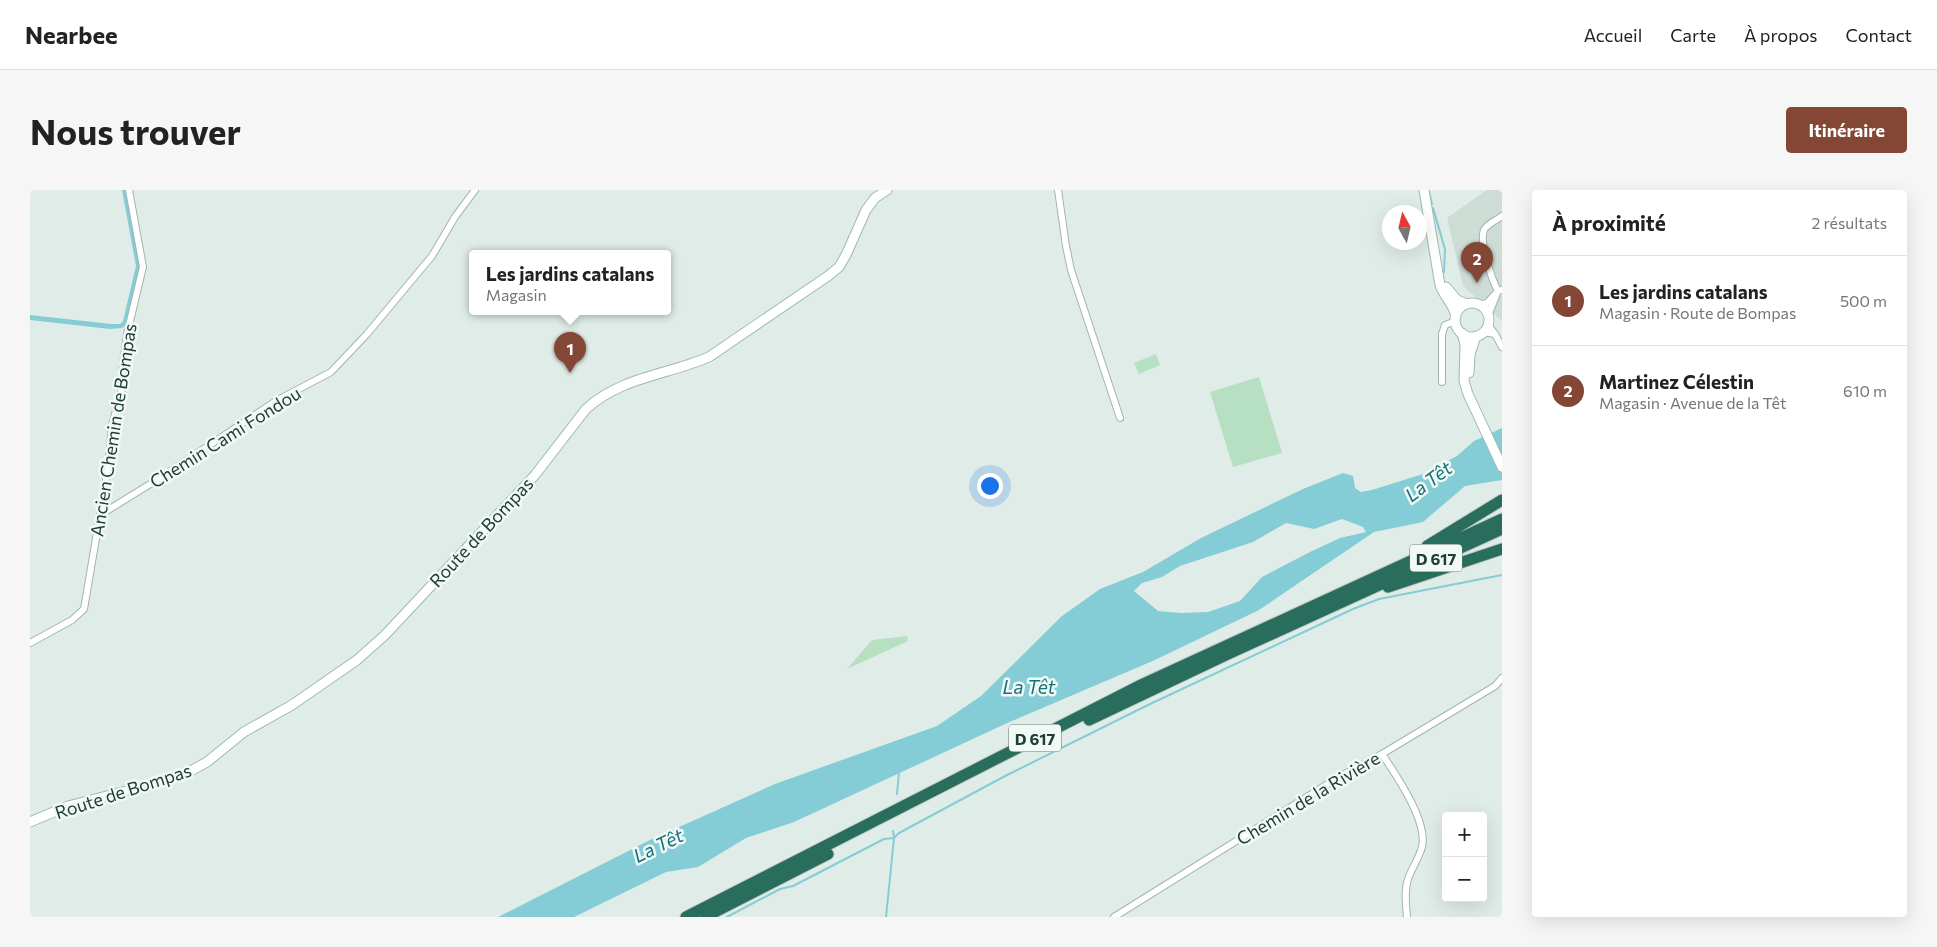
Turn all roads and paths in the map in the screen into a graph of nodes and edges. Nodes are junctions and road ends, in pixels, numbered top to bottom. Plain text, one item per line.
1 (129, 190) edge
2 (475, 190) edge
3 (887, 190) edge
4 (1058, 190) edge
5 (1424, 190) edge
6 (1502, 216) edge
7 (1438, 271) junction
8 (1500, 290) edge
9 (1467, 304) junction
10 (1480, 306) junction
11 (1456, 319) junction
12 (1484, 327) junction
13 (1462, 334) junction
14 (1502, 347) edge
15 (1442, 382) dead end
16 (1479, 414) junction
17 (1120, 418) dead end
18 (1502, 466) edge
19 (1502, 500) edge
20 (100, 515) junction
21 (1502, 519) edge
22 (1502, 529) edge
23 (1502, 549) edge
24 (1389, 571) junction
25 (1371, 589) junction
26 (30, 643) edge
27 (1502, 678) edge
28 (1382, 754) junction
29 (30, 822) edge
30 (686, 917) edge
31 (705, 917) edge
32 (1114, 917) edge
33 (1407, 917) edge

1 - 20 street, Ancien Chemin de Bompas
2 - 20 street, Chemin Cami Fondou
3 - 29 main road, Route de Bompas
4 - 17 street
5 - 7 main road
6 - 8 street
7 - 9 main road
7 - 11 main road
8 - 10 street
8 - 12 street
9 - 10 main road
9 - 11 main road
10 - 12 main road
11 - 13 main road
11 - 15 street
12 - 13 main road
12 - 14 street
12 - 16 main road
13 - 16 main road
16 - 18 main road
19 - 24 highway
20 - 26 street, Ancien Chemin de Bompas
21 - 24 highway, D 617
22 - 25 highway, D 617
23 - 25 highway
24 - 30 highway, D 617
25 - 31 highway, D 617
27 - 28 street, Chemin de la Rivière
28 - 32 street, Chemin de la Rivière
28 - 33 street

